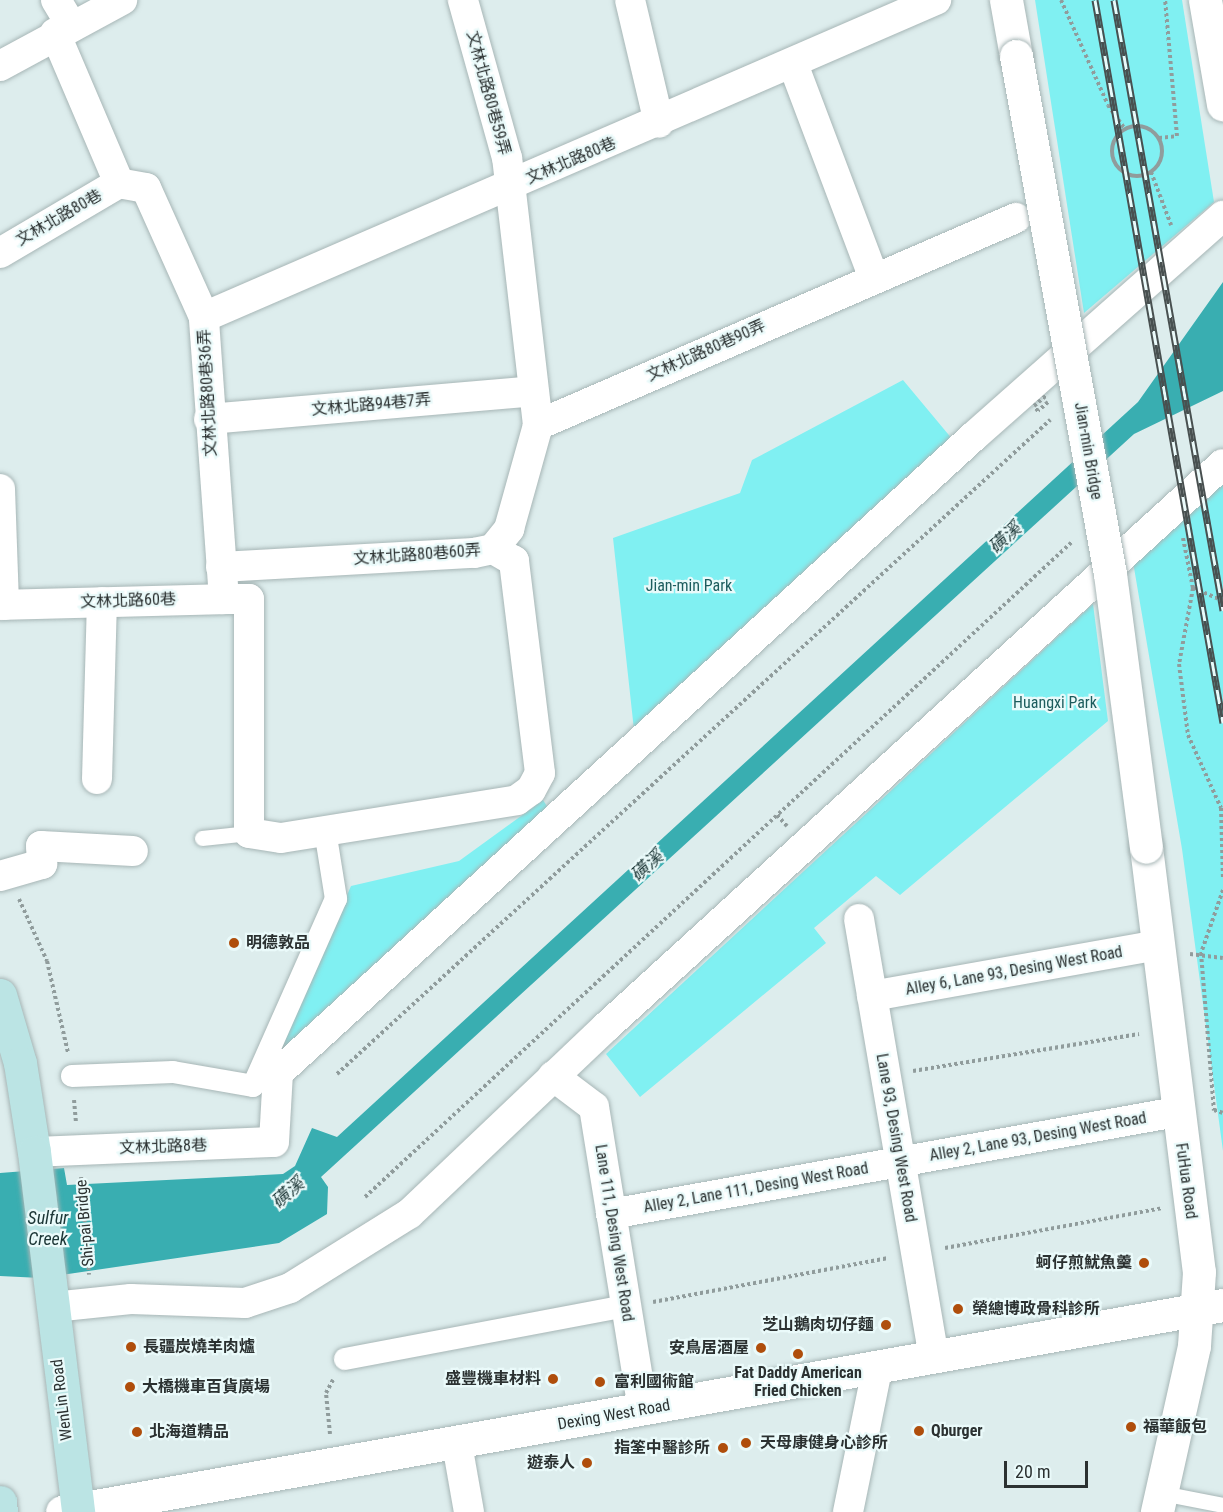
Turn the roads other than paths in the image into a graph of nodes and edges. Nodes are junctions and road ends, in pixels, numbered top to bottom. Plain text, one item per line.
1 (56, 0) edge
2 (122, 0) edge
3 (463, 0) edge
4 (630, 0) edge
5 (936, 0) edge
6 (1006, 0) edge
7 (1206, 8) edge
8 (63, 30) junction
9 (793, 64) junction
10 (0, 66) edge
11 (1223, 104) edge
12 (660, 123) junction
13 (119, 183) junction
14 (508, 187) junction
15 (1223, 216) edge
16 (1016, 218) dead end
17 (0, 253) edge
18 (874, 278) junction
19 (204, 317) junction
20 (533, 392) junction
21 (209, 419) junction
22 (538, 425) junction
23 (1223, 464) edge
24 (0, 489) edge
25 (493, 549) junction
26 (221, 567) junction
27 (224, 599) junction
28 (102, 602) junction
29 (2, 606) edge
30 (96, 779) dead end
31 (325, 830) junction
32 (249, 833) junction
33 (202, 838) dead end
34 (1146, 847) joint
35 (133, 851) dead end
36 (3, 875) edge
37 (859, 919) dead end
38 (1172, 949) junction
39 (0, 995) edge
40 (872, 996) junction
41 (72, 1076) road end
42 (553, 1076) junction
43 (1176, 1112) junction
44 (34, 1158) junction
45 (901, 1162) junction
46 (611, 1214) junction
47 (52, 1297) junction
48 (626, 1306) junction
49 (1210, 1309) edge
50 (934, 1357) junction
51 (345, 1359) road end
52 (877, 1369) junction
53 (643, 1409) junction
54 (457, 1444) junction
55 (0, 1502) edge
56 (1160, 1503) edge
57 (1223, 1504) edge
58 (72, 1510) edge
59 (1, 1512) edge
60 (469, 1512) edge
61 (848, 1512) edge

1 - 8 street
2 - 8 street
3 - 14 street, 文林北路80巷59弄
4 - 12 street
5 - 9 street, 文林北路80巷
6 - 34 street, Jian-min Bridge, bridge
7 - 11 street
8 - 10 street
8 - 13 street
9 - 12 street, 文林北路80巷
9 - 18 street
12 - 14 street, 文林北路80巷
13 - 17 street, 文林北路80巷
13 - 19 street, 文林北路80巷36弄
14 - 19 street, 文林北路80巷
14 - 20 street, 文林北路80巷60弄
15 - 44 street, 文林北路8巷
16 - 18 street, 文林北路80巷90弄
18 - 22 street, 文林北路80巷90弄
19 - 21 street, 文林北路80巷36弄
20 - 21 street, 文林北路94巷7弄
20 - 22 street, 文林北路80巷60弄
21 - 26 street, 文林北路80巷36弄
22 - 25 street, 文林北路80巷60弄
23 - 42 street
24 - 29 street
25 - 26 street, 文林北路80巷60弄
25 - 31 street
26 - 27 street
27 - 28 street, 文林北路60巷
27 - 32 street, 文林北路60巷
28 - 29 street, 文林北路60巷
28 - 30 street
31 - 32 street
31 - 41 street
32 - 33 lane
34 - 38 street, FuHua Road
35 - 36 street
37 - 40 street, Lane 93, Desing West Road
38 - 40 street, Alley 6, Lane 93, Desing West Road
38 - 43 street, FuHua Road
39 - 44 main road
40 - 45 street, Lane 93, Desing West Road
42 - 46 street, Lane 111, Desing West Road
42 - 47 street
43 - 45 street, Alley 2, Lane 93, Desing West Road
43 - 49 street, FuHua Road
44 - 47 main road
45 - 46 street, Alley 2, Lane 111, Desing West Road
45 - 50 street, Lane 93, Desing West Road
46 - 48 street, Lane 111, Desing West Road
47 - 58 main road, WenLin Road
48 - 51 street
48 - 53 street, Lane 111, Desing West Road
49 - 50 street, Dexing West Road
49 - 56 street, FuHua Road
50 - 52 street, Dexing West Road
52 - 53 street, Dexing West Road
52 - 61 street
53 - 54 street, Dexing West Road
54 - 58 street, Dexing West Road
54 - 60 street
55 - 59 main road
56 - 57 lane

